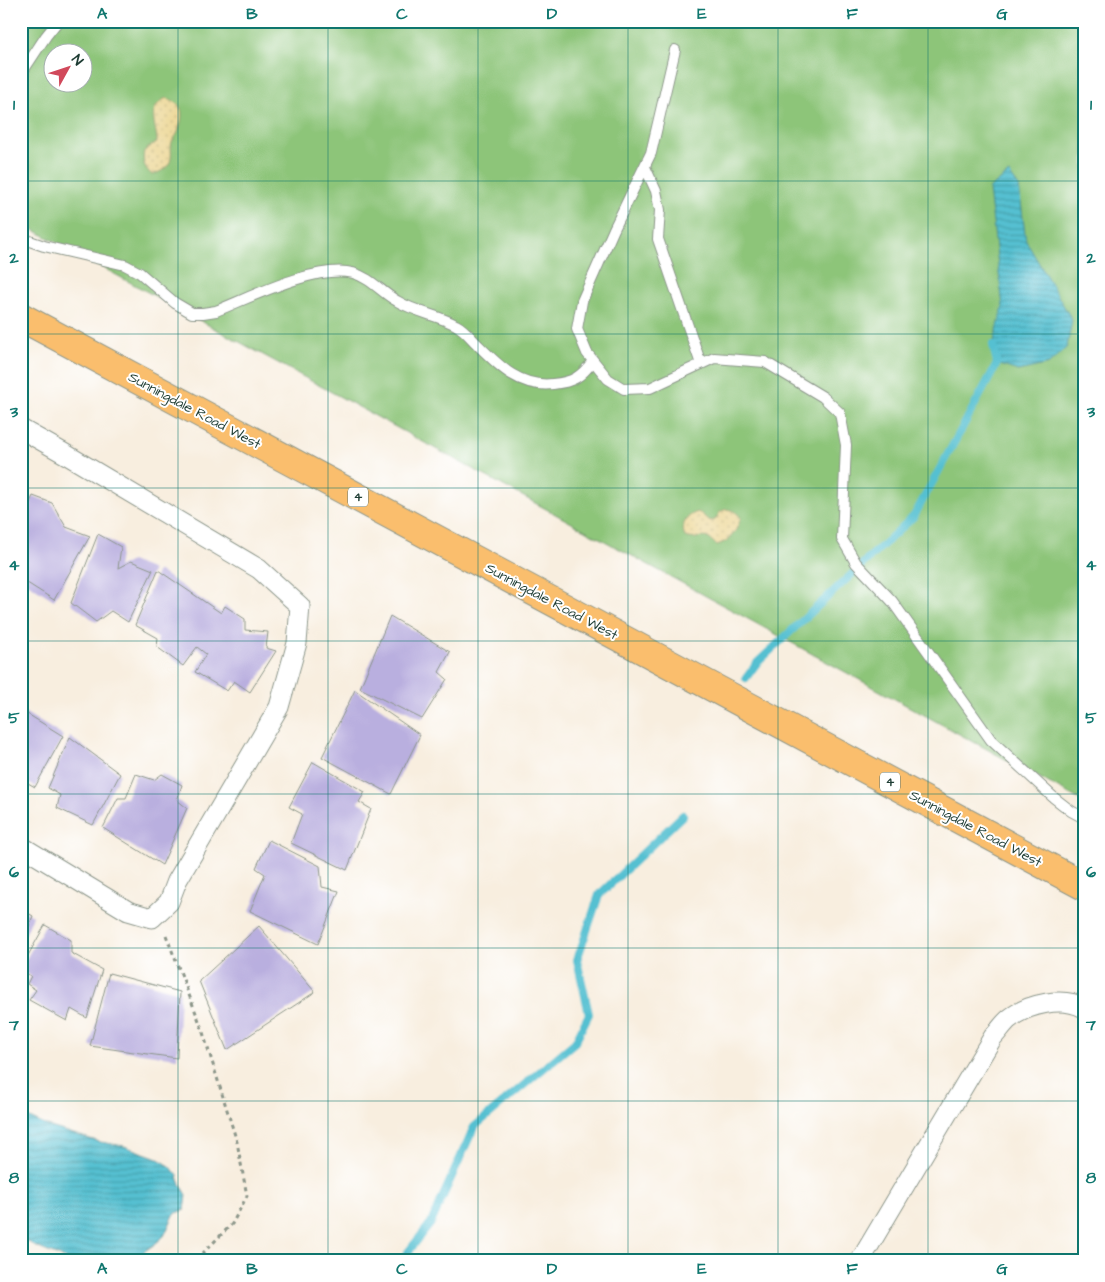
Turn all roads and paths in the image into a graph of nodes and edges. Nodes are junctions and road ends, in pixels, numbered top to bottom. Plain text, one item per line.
1 (58, 21) edge
2 (675, 50) dead end
3 (21, 74) edge
4 (645, 167) junction
5 (21, 238) edge
6 (21, 317) edge
7 (593, 361) junction
8 (702, 364) junction
9 (21, 429) edge
10 (1084, 818) edge
11 (21, 846) edge
12 (1084, 886) edge
13 (166, 935) dead end
14 (1084, 1008) edge
15 (195, 1261) edge
16 (860, 1261) edge

1 - 3 lane
2 - 4 lane
4 - 7 lane
4 - 8 lane
5 - 7 lane
6 - 12 main road, Sunningdale Road West / 4
7 - 8 lane
8 - 10 lane
9 - 11 street
13 - 15 path
14 - 16 street

